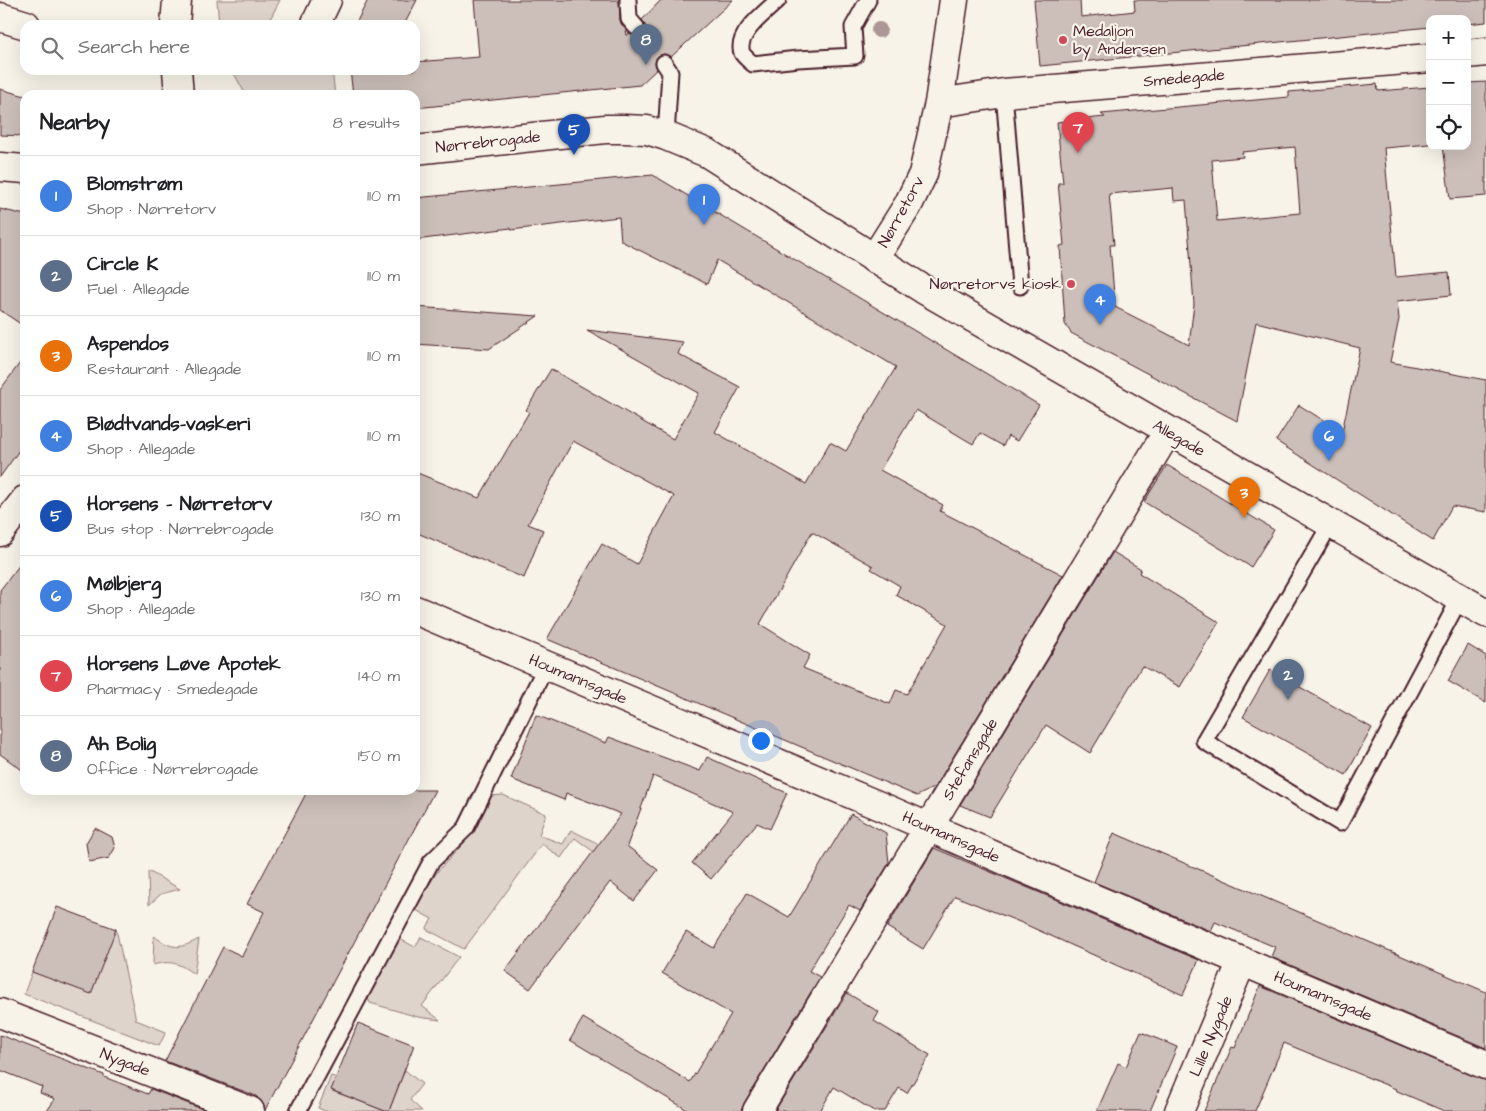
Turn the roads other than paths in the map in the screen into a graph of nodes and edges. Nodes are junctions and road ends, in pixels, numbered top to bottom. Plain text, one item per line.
1 (176, 0) edge
2 (628, 0) edge
3 (778, 0) edge
4 (868, 0) edge
5 (954, 0) edge
6 (0, 17) edge
7 (175, 20) edge
8 (20, 23) edge
9 (636, 27) dead end
10 (1486, 52) edge
11 (1471, 54) edge
12 (1426, 58) edge
13 (664, 63) dead end
14 (177, 75) edge
15 (179, 90) edge
16 (1004, 93) junction
17 (939, 102) junction
18 (666, 136) junction
19 (420, 149) edge
20 (707, 153) joint
21 (0, 167) edge
22 (20, 169) edge
23 (874, 259) junction
24 (1020, 286) dead end
25 (1168, 431) junction
26 (20, 506) edge
27 (1330, 525) junction
28 (0, 532) edge
29 (1460, 598) junction
30 (420, 612) edge
31 (1486, 613) edge
32 (546, 666) junction
33 (929, 827) junction
34 (1242, 961) junction
35 (0, 1013) edge
36 (1486, 1065) edge
37 (250, 1111) edge
38 (298, 1111) edge
39 (757, 1111) edge
40 (1179, 1111) edge

1 - 7 street
2 - 9 lane
3 - 4 lane
5 - 17 street, Nørretorv
6 - 8 street
10 - 11 street
12 - 16 street, Smedegade
13 - 18 lane
14 - 15 street
16 - 17 street, Smedegade
16 - 24 lane
17 - 23 street, Nørretorv
18 - 19 street, Nørrebrogade
18 - 20 street, Nørrebrogade
20 - 23 street, Nørretorv
21 - 22 street
23 - 25 street, Allegade
25 - 27 street, Allegade
25 - 33 street, Stefansgade
26 - 28 street
27 - 29 street, Allegade
27 - 29 lane
29 - 31 street, Allegade
30 - 32 street, Houmannsgade
32 - 33 street, Houmannsgade
32 - 38 lane
33 - 34 street, Houmannsgade
33 - 39 street, Stefansgade
34 - 36 street, Houmannsgade
34 - 40 street, Lille Nygade
35 - 37 street, Nygade

